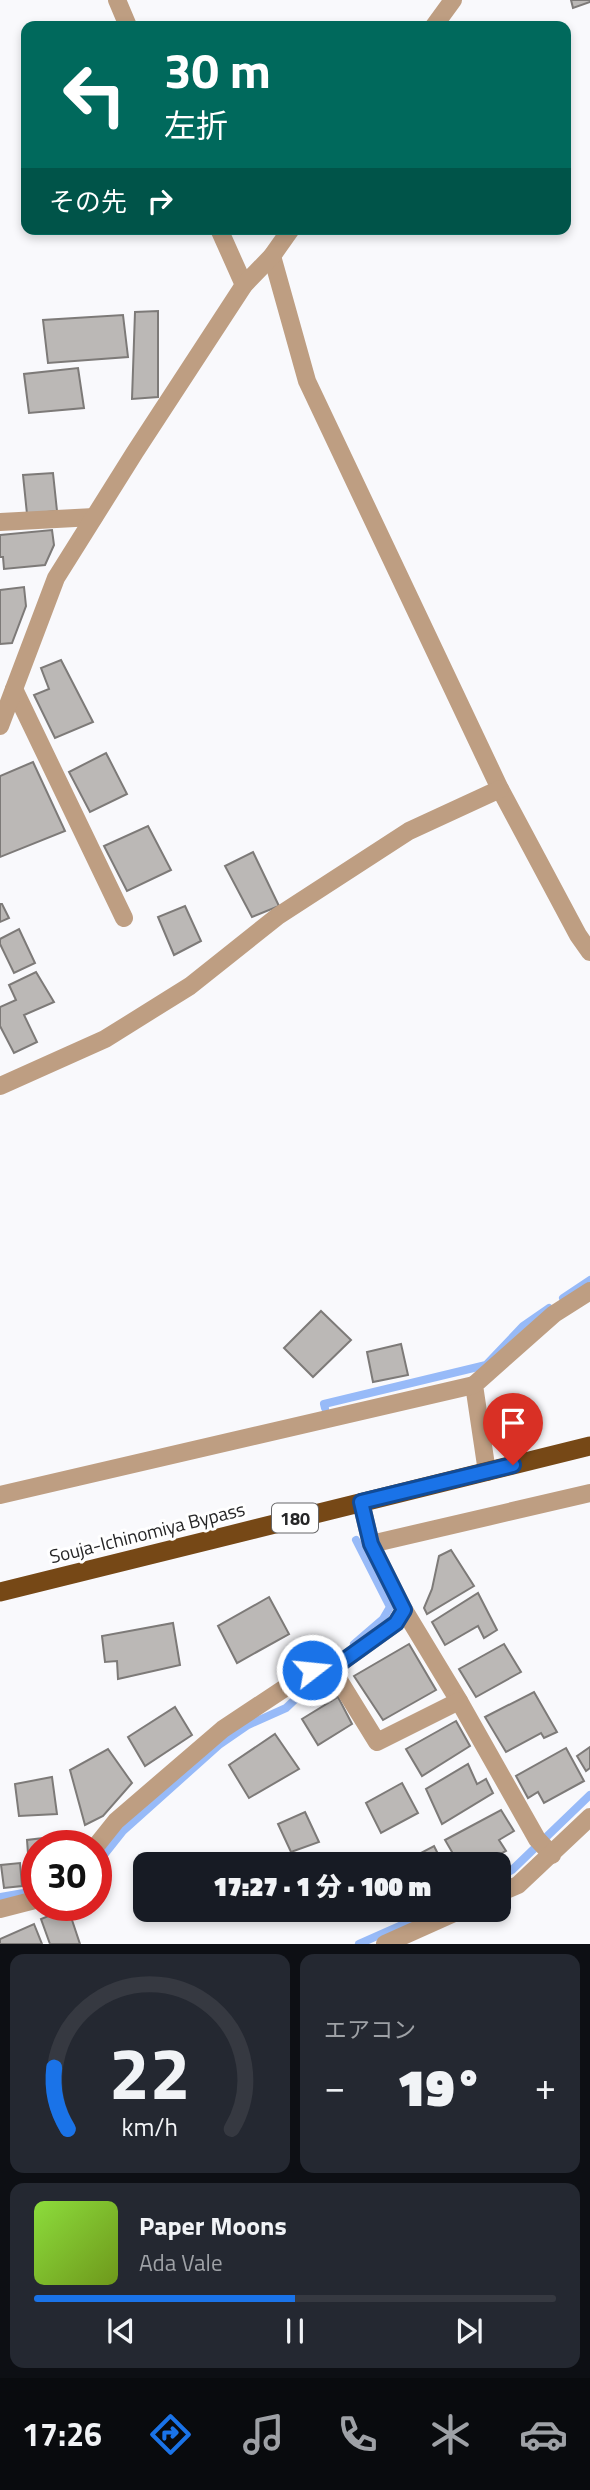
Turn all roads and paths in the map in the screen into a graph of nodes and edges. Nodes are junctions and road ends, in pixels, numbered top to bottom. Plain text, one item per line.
1 (117, 0) edge
2 (453, 0) edge
3 (126, 21) edge
4 (438, 21) edge
5 (222, 235) edge
6 (287, 235) edge
7 (272, 256) junction
8 (244, 285) junction
9 (94, 517) junction
10 (0, 522) edge
11 (14, 689) junction
12 (0, 726) edge
13 (500, 789) junction
14 (124, 918) dead end
15 (590, 952) edge
16 (0, 1086) edge
17 (590, 1291) edge
18 (474, 1385) junction
19 (590, 1446) edge
20 (487, 1472) junction
21 (590, 1493) edge
22 (0, 1495) edge
23 (361, 1502) junction
24 (371, 1544) junction
25 (0, 1592) edge
26 (404, 1610) junction
27 (328, 1669) junction
28 (459, 1701) junction
29 (590, 1817) edge
30 (109, 1830) edge
31 (545, 1848) junction
32 (511, 1888) edge
33 (21, 1904) edge
34 (0, 1909) edge
35 (434, 1922) edge
36 (385, 1944) edge

1 - 3 street
2 - 4 street
5 - 8 street
6 - 7 street
7 - 8 street
7 - 13 street
8 - 9 street
9 - 10 street
9 - 11 street
11 - 12 street
11 - 14 street
13 - 15 street
13 - 16 street
17 - 18 street
18 - 20 street
18 - 22 street
19 - 20 highway, Souja-Ichinomiya Bypass / 180
20 - 23 highway, Souja-Ichinomiya Bypass / 180
21 - 24 street
23 - 24 street
23 - 25 highway, Souja-Ichinomiya Bypass / 180
24 - 26 street
26 - 27 street
26 - 28 street
27 - 28 street
27 - 30 street
28 - 31 street
29 - 31 street
31 - 32 street
33 - 34 street
35 - 36 street

